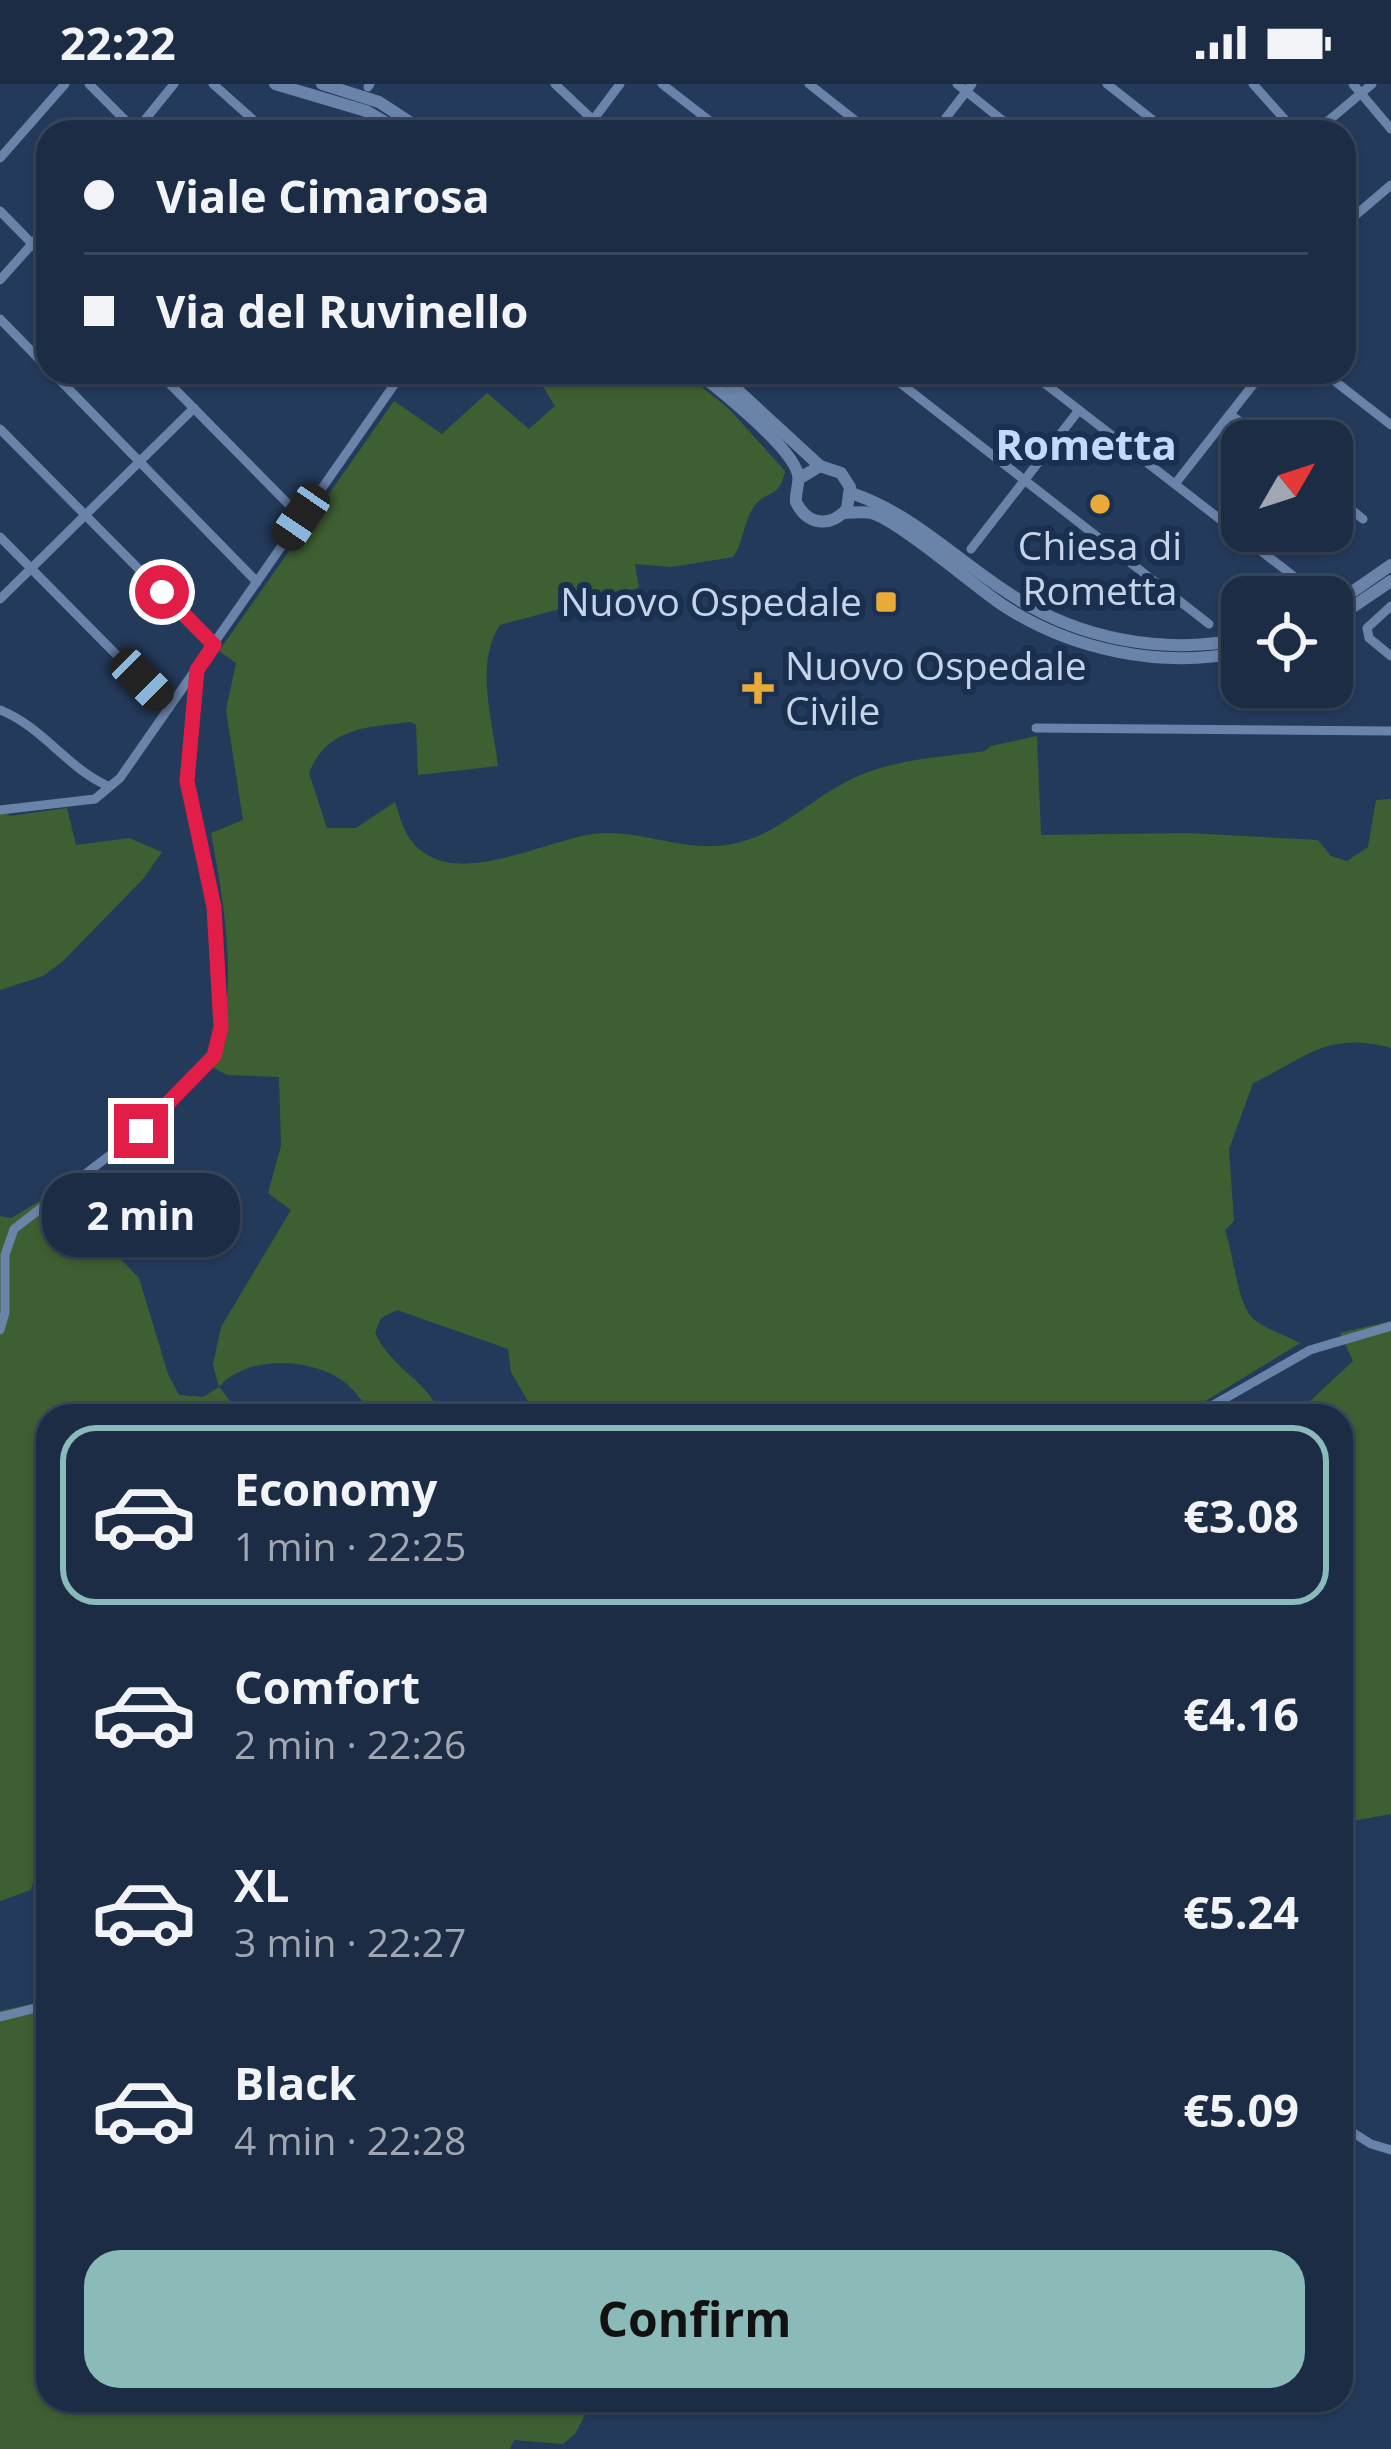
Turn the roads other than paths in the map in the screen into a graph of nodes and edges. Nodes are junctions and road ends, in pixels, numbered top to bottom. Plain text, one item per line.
1 (65, 84) edge
2 (89, 84) edge
3 (178, 84) edge
4 (213, 84) edge
5 (275, 84) edge
6 (322, 84) edge
7 (555, 84) edge
8 (620, 84) edge
9 (662, 84) edge
10 (809, 84) edge
11 (1107, 84) edge
12 (1253, 84) edge
13 (1372, 84) edge
14 (965, 86) edge
15 (1357, 89) edge
16 (124, 120) edge
17 (146, 120) edge
18 (254, 120) edge
19 (382, 120) edge
20 (407, 120) edge
21 (593, 120) joint
22 (708, 120) edge
23 (855, 120) edge
24 (943, 120) edge
25 (1003, 120) edge
26 (1153, 120) edge
27 (1285, 120) edge
28 (1327, 120) edge
29 (1391, 129) edge
30 (0, 158) edge
31 (1391, 184) edge
32 (0, 211) edge
33 (1356, 215) edge
34 (36, 240) edge
35 (32, 244) junction
36 (36, 248) edge
37 (0, 280) edge
38 (0, 319) edge
39 (36, 356) edge
40 (64, 384) edge
41 (170, 384) edge
42 (395, 384) edge
43 (711, 384) edge
44 (731, 384) edge
45 (901, 384) edge
46 (1045, 384) edge
47 (1253, 384) edge
48 (1338, 384) edge
49 (194, 408) junction
50 (1079, 410) junction
51 (1230, 413) junction
52 (1238, 420) edge
53 (1391, 425) edge
54 (0, 429) edge
55 (140, 461) junction
56 (820, 466) junction
57 (800, 478) junction
58 (1024, 481) junction
59 (1174, 484) junction
60 (851, 493) junction
61 (1353, 511) edge
62 (844, 513) junction
63 (85, 515) junction
64 (301, 517) junction
65 (1363, 519) dead end
66 (0, 537) edge
67 (970, 549) dead end
68 (1391, 565) edge
69 (31, 568) junction
70 (1293, 576) edge
71 (1391, 581) edge
72 (257, 582) junction
73 (1353, 591) edge
74 (0, 599) edge
75 (1391, 606) edge
76 (1353, 607) edge
77 (1209, 624) dead end
78 (1221, 644) edge
79 (214, 645) junction
80 (1221, 656) edge
81 (1391, 656) edge
82 (197, 670) junction
83 (170, 708) junction
84 (0, 710) edge
85 (1036, 728) dead end
86 (1391, 731) edge
87 (108, 786) junction
88 (0, 810) edge
89 (1391, 1326) edge
90 (0, 1330) edge
91 (1215, 1404) edge
92 (36, 2008) edge
93 (0, 2018) edge
94 (1353, 2133) edge
95 (1391, 2150) edge

1 - 30 street
2 - 16 street
3 - 17 street
4 - 18 street
5 - 19 main road
6 - 20 main road
7 - 21 street
8 - 21 street
9 - 22 street
10 - 23 street
11 - 26 street
12 - 27 street
13 - 15 street
14 - 24 street
14 - 25 street
15 - 28 street
15 - 29 street
31 - 33 street
32 - 35 street
34 - 35 street
35 - 36 street
35 - 37 street
38 - 39 street
40 - 55 street
41 - 49 street
42 - 64 street
43 - 57 main road
44 - 56 main road
45 - 58 street
46 - 50 street
47 - 51 street
48 - 53 street
49 - 55 street
49 - 64 street
50 - 58 street
50 - 59 street
51 - 52 street
51 - 59 street
54 - 63 street
55 - 63 street
55 - 72 street
56 - 57 main road
56 - 60 main road
57 - 62 main road
58 - 67 street
58 - 77 street
59 - 70 street
60 - 62 main road
60 - 78 main road
61 - 65 street
62 - 80 main road
63 - 69 street
63 - 79 street
64 - 72 street
66 - 69 street
68 - 73 main road
69 - 74 street
69 - 83 street
71 - 76 main road
72 - 79 street
75 - 81 street
79 - 82 street
82 - 83 street
82 - 90 street
83 - 87 street
84 - 87 street
85 - 86 street
87 - 88 street
89 - 91 street
92 - 93 street
94 - 95 street

